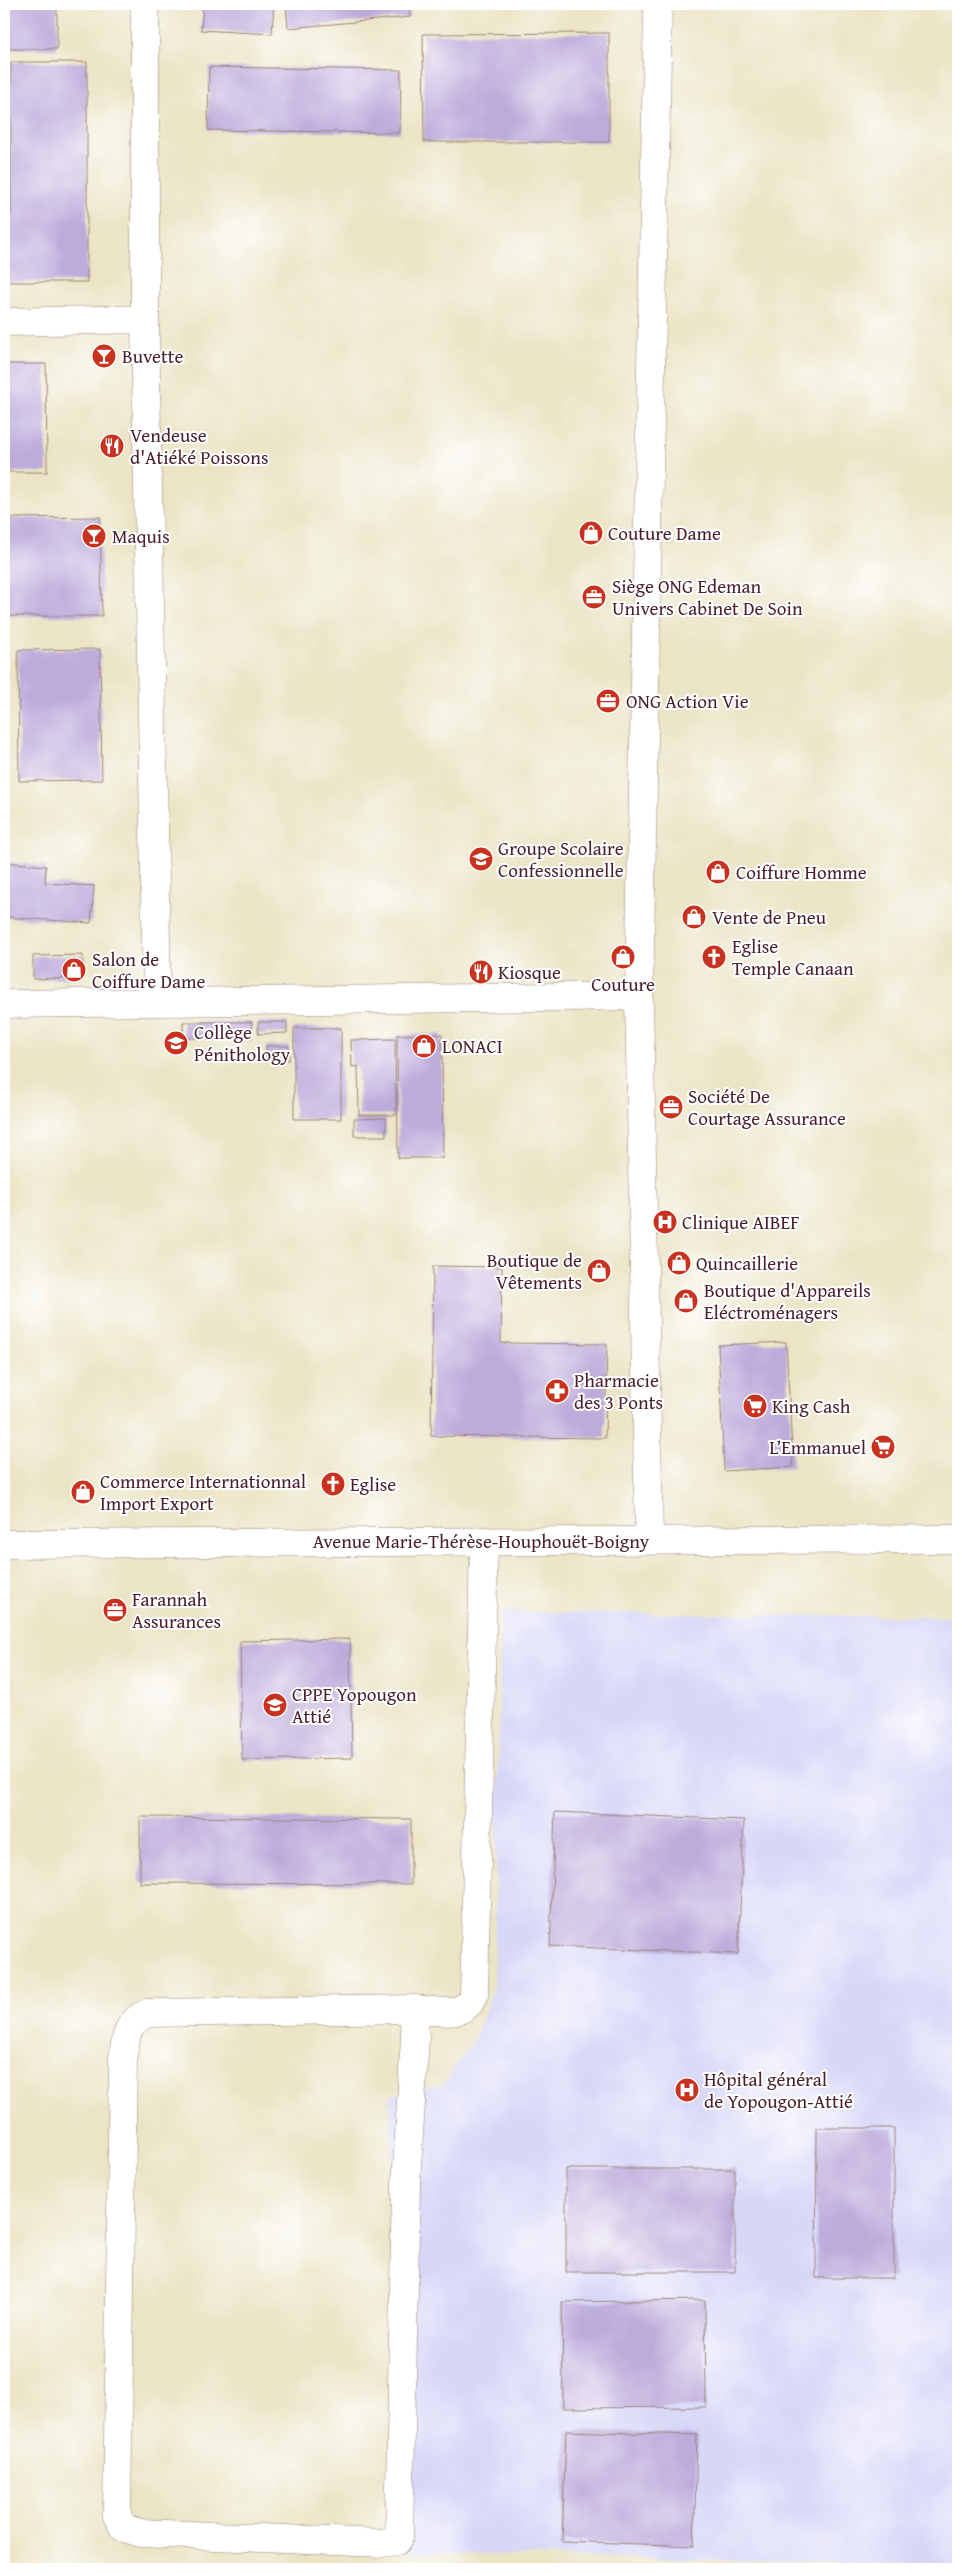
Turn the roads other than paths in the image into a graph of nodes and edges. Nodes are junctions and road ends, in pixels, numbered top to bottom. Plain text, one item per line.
1 (145, 4) edge
2 (658, 4) edge
3 (145, 319) junction
4 (4, 322) edge
5 (639, 996) junction
6 (157, 1000) junction
7 (4, 1004) edge
8 (648, 1539) junction
9 (958, 1539) edge
10 (484, 1540) junction
11 (4, 1544) edge
12 (413, 2009) junction

1 - 3 street
2 - 5 street
3 - 4 street
3 - 6 street
5 - 6 street
5 - 8 street
6 - 7 street
8 - 9 street, Avenue Marie-Thérèse-Houphouët-Boigny
8 - 10 street, Avenue Marie-Thérèse-Houphouët-Boigny
10 - 11 street, Avenue Marie-Thérèse-Houphouët-Boigny
10 - 12 street
12 - 12 street

